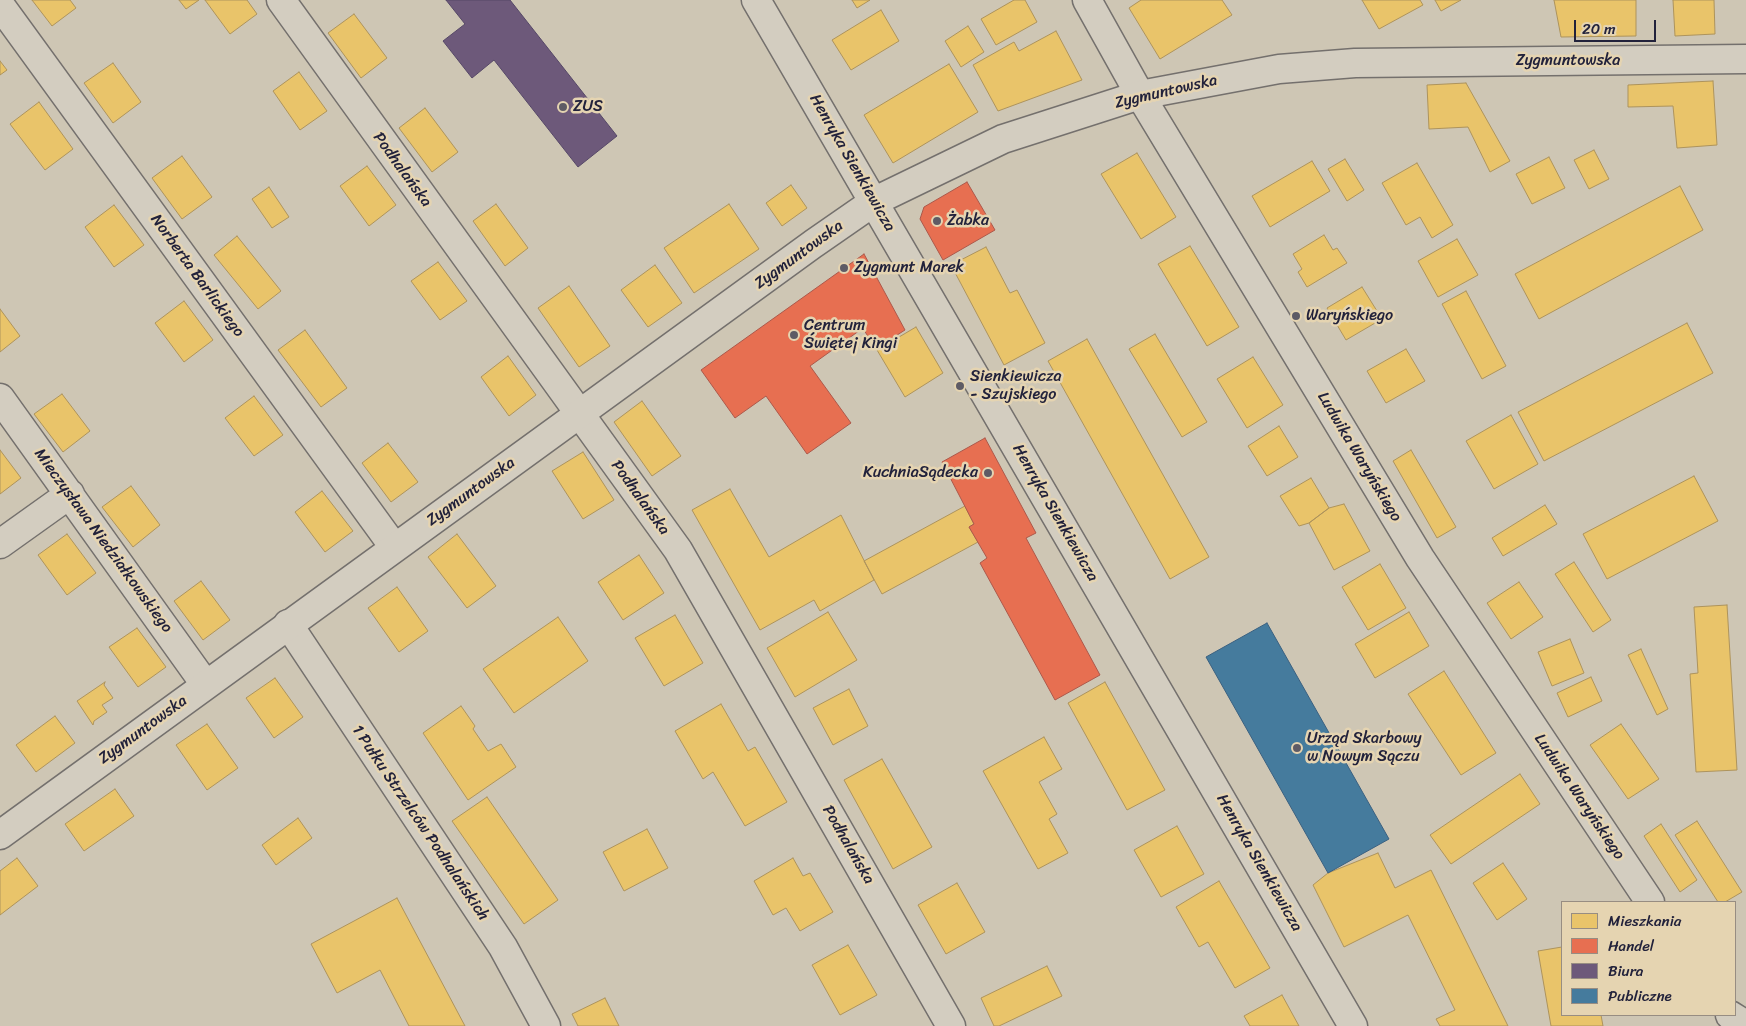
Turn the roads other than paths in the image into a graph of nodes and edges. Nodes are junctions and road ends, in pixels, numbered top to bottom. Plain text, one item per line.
1 (281, 0) edge
2 (756, 0) edge
3 (1087, 0) edge
4 (0, 5) edge
5 (1746, 59) edge
6 (1140, 95) junction
7 (875, 202) junction
8 (0, 398) edge
9 (579, 415) junction
10 (70, 494) junction
11 (0, 544) edge
12 (394, 547) junction
13 (288, 624) junction
14 (205, 684) junction
15 (0, 835) edge
16 (1649, 901) edge
17 (1732, 1016) edge
18 (1746, 1025) edge
19 (546, 1026) edge
20 (952, 1026) edge
21 (1354, 1026) edge

1 - 9 street, Podhalańska
2 - 7 street, Henryka Sienkiewicza
3 - 6 street, Ludwika Waryńskiego
4 - 12 street, Norberta Barlickiego
5 - 6 street, Zygmuntowska
6 - 7 street, Zygmuntowska
6 - 16 street, Ludwika Waryńskiego
7 - 9 street, Zygmuntowska
7 - 21 street, Henryka Sienkiewicza
8 - 10 street, Mieczysława Niedziałkowskiego
9 - 12 street, Zygmuntowska
9 - 20 street, Podhalańska
10 - 11 street
10 - 14 street, Mieczysława Niedziałkowskiego
12 - 13 street, Zygmuntowska
13 - 14 street, Zygmuntowska
13 - 19 street, 1 Pułku Strzelców Podhalańskich
14 - 15 street, Zygmuntowska
17 - 18 street

